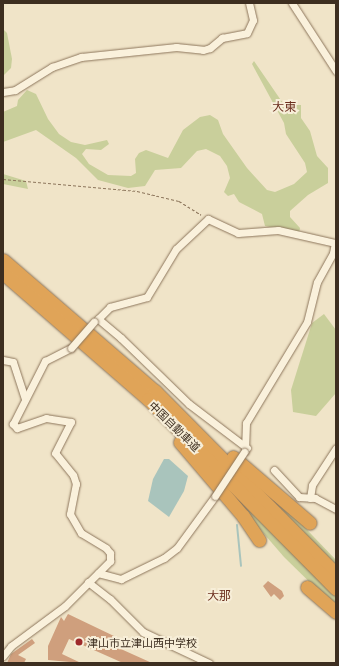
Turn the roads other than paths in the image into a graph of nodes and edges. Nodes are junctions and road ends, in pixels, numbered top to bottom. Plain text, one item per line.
1 (250, 3) edge
2 (292, 3) edge
3 (336, 71) edge
4 (3, 92) edge
5 (335, 242) edge
6 (3, 260) edge
7 (3, 273) edge
8 (96, 321) junction
9 (3, 360) edge
10 (120, 373) junction
11 (155, 391) junction
12 (26, 398) junction
13 (336, 448) edge
14 (245, 450) junction
15 (274, 470) dead end
16 (310, 498) junction
17 (336, 509) edge
18 (310, 523) dead end
19 (259, 540) dead end
20 (98, 573) junction
21 (336, 574) edge
22 (88, 582) junction
23 (307, 587) dead end
24 (336, 589) edge
25 (336, 612) edge
26 (3, 656) edge
27 (209, 663) edge

1 - 4 street
2 - 3 street
5 - 8 street
5 - 14 street
6 - 11 highway, 中国自動車道
7 - 10 highway, 中国自動車道
8 - 12 street, bridge
8 - 14 street
9 - 12 street
10 - 19 highway
10 - 24 highway, 中国自動車道
11 - 18 highway
11 - 21 highway, 中国自動車道
12 - 20 street
13 - 16 street
14 - 20 street, bridge
15 - 16 street
16 - 17 street
20 - 22 street
22 - 26 street
22 - 27 street
23 - 25 highway

